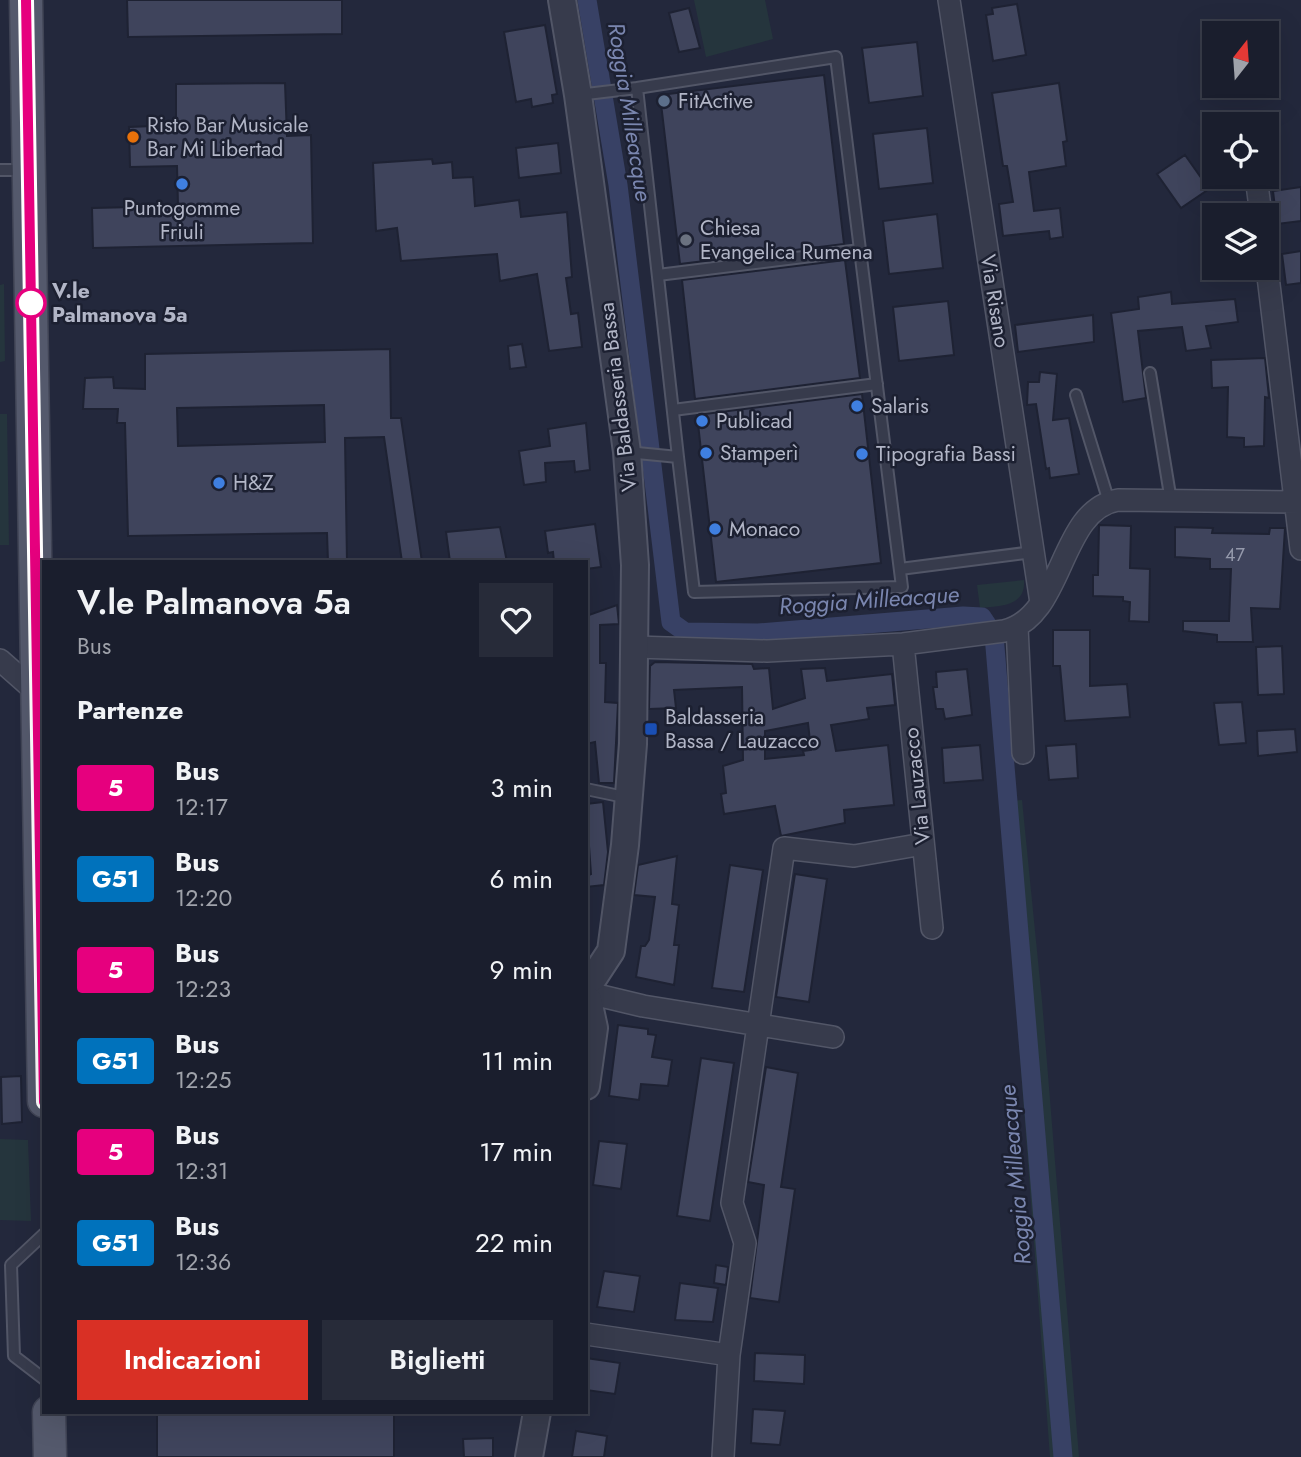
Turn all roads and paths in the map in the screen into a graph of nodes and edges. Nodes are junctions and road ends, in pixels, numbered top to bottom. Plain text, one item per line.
1 (26, 0) edge
2 (562, 0) edge
3 (949, 0) edge
4 (637, 88) junction
5 (585, 94) junction
6 (14, 170) edge
7 (860, 250) junction
8 (658, 275) junction
9 (1269, 280) edge
10 (1150, 373) dead end
11 (877, 384) junction
12 (1076, 395) dead end
13 (673, 410) junction
14 (631, 452) junction
15 (678, 457) junction
16 (1171, 501) junction
17 (1109, 502) junction
18 (1298, 502) edge
19 (1301, 549) edge
20 (1033, 552) junction
21 (900, 569) junction
22 (1041, 603) junction
23 (1011, 629) junction
24 (903, 644) junction
25 (635, 647) junction
26 (0, 660) edge
27 (40, 696) edge
28 (1023, 752) dead end
29 (588, 789) edge
30 (629, 798) junction
31 (923, 844) junction
32 (42, 898) edge
33 (932, 928) dead end
34 (590, 990) edge
35 (756, 1026) junction
36 (833, 1037) dead end
37 (588, 1072) edge
38 (42, 1236) edge
39 (588, 1334) edge
40 (729, 1355) junction
41 (42, 1377) edge
42 (49, 1414) edge
43 (537, 1414) edge
44 (50, 1457) edge
45 (530, 1457) edge
46 (723, 1457) edge

1 - 6 main road
2 - 5 street, Via Baldasseria Bassa
3 - 20 street, Via Risano
4 - 5 lane
4 - 7 lane
4 - 8 lane
5 - 14 street, Via Baldasseria Bassa
6 - 27 main road
7 - 8 lane
7 - 11 lane
8 - 13 lane
9 - 18 street
10 - 16 lane
11 - 13 lane
11 - 21 lane
12 - 17 lane
13 - 15 lane
14 - 15 lane
14 - 25 street, Via Baldasseria Bassa
15 - 21 lane
16 - 17 street
16 - 18 street
17 - 22 street
18 - 19 street
20 - 21 lane
20 - 22 street, Via Risano
22 - 23 street
23 - 24 street
23 - 28 street
24 - 25 street
24 - 31 street, Via Lauzacco
25 - 30 street, Via Baldasseria Bassa
26 - 27 street
27 - 32 main road
29 - 30 lane
30 - 34 street, Via Baldasseria Bassa
31 - 33 street, Via Lauzacco
31 - 35 street
34 - 35 street
34 - 37 street
35 - 36 street
35 - 40 street
38 - 41 lane
39 - 40 street
40 - 46 street
42 - 44 main road
43 - 45 street

